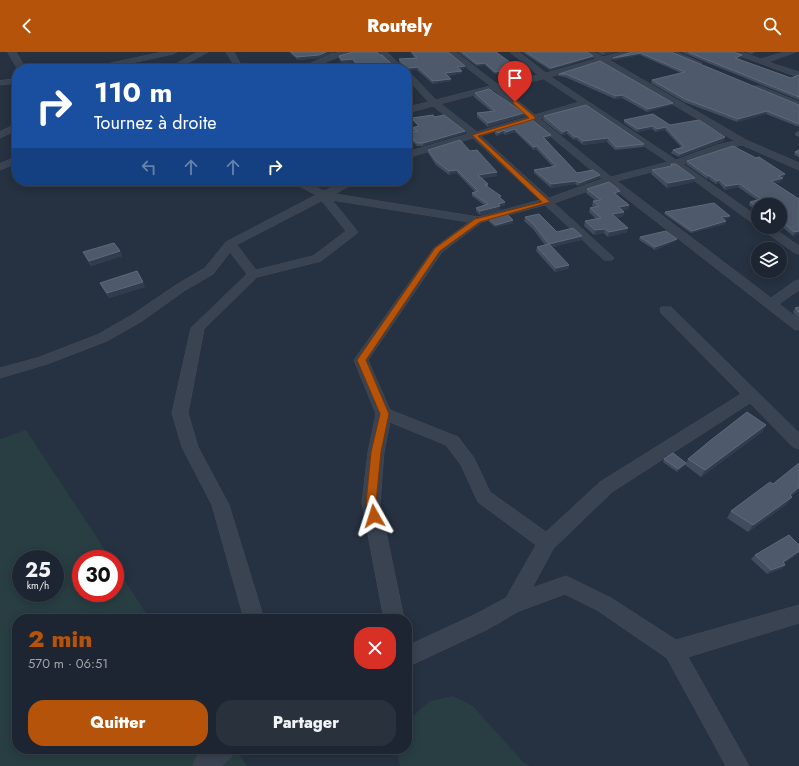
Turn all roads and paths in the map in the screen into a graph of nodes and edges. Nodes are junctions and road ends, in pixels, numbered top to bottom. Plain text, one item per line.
1 (12, 52) edge
2 (148, 52) edge
3 (173, 52) edge
4 (204, 52) edge
5 (230, 52) edge
6 (352, 52) edge
7 (383, 52) edge
8 (451, 52) edge
9 (514, 52) edge
10 (589, 52) edge
11 (630, 52) edge
12 (672, 52) edge
13 (734, 52) edge
14 (792, 52) edge
15 (143, 59) junction
16 (602, 60) junction
17 (762, 61) junction
18 (19, 64) edge
19 (118, 64) edge
20 (136, 64) edge
21 (180, 64) edge
22 (237, 64) edge
23 (314, 64) edge
24 (395, 64) edge
25 (707, 67) edge
26 (799, 74) edge
27 (545, 76) junction
28 (412, 80) edge
29 (12, 82) edge
30 (0, 83) edge
31 (750, 86) edge
32 (496, 87) junction
33 (435, 103) junction
34 (586, 103) junction
35 (799, 104) edge
36 (412, 109) edge
37 (533, 118) junction
38 (12, 129) edge
39 (0, 134) edge
40 (474, 135) junction
41 (743, 142) junction
42 (412, 154) edge
43 (12, 162) edge
44 (676, 163) junction
45 (0, 167) edge
46 (799, 167) edge
47 (609, 180) junction
48 (304, 186) edge
49 (342, 186) edge
50 (323, 196) junction
51 (546, 202) junction
52 (751, 217) edge
53 (478, 220) junction
54 (775, 234) edge
55 (230, 244) junction
56 (799, 251) edge
57 (608, 258) dead end
58 (253, 274) junction
59 (799, 284) edge
60 (770, 304) junction
61 (666, 310) dead end
62 (799, 326) edge
63 (0, 373) edge
64 (751, 395) junction
65 (384, 414) junction
66 (799, 443) edge
67 (547, 544) junction
68 (513, 604) junction
69 (253, 614) edge
70 (392, 614) edge
71 (799, 614) edge
72 (674, 651) junction
73 (412, 655) edge
74 (217, 754) edge
75 (204, 766) edge
76 (738, 766) edge

1 - 18 street
2 - 15 street
3 - 15 street
4 - 21 street
5 - 22 street
6 - 23 street
7 - 24 street
8 - 32 street
9 - 27 street
10 - 16 street
11 - 16 street
12 - 25 street
13 - 17 street
14 - 17 street
15 - 19 street
15 - 20 street
16 - 27 street
16 - 41 street
17 - 26 street
27 - 32 street
27 - 34 street
28 - 33 street
29 - 30 street
31 - 35 street
32 - 33 street
32 - 37 street
33 - 36 street
33 - 40 street
34 - 37 street
34 - 44 street
37 - 40 street
37 - 47 street
38 - 39 street
40 - 42 street
40 - 51 street
41 - 44 street
41 - 46 street
43 - 45 street
44 - 47 street
44 - 52 street
47 - 51 street
47 - 60 street
48 - 50 street
49 - 50 street
50 - 53 street
50 - 55 street
50 - 58 street
51 - 53 street
51 - 57 street
53 - 65 street
54 - 56 street
55 - 58 street
55 - 63 street
58 - 69 street
59 - 60 street
60 - 62 street
61 - 64 street
64 - 66 street
64 - 67 street
65 - 67 street
65 - 70 street
67 - 68 street
68 - 72 street
68 - 73 street
71 - 72 street
72 - 76 street
74 - 75 street

